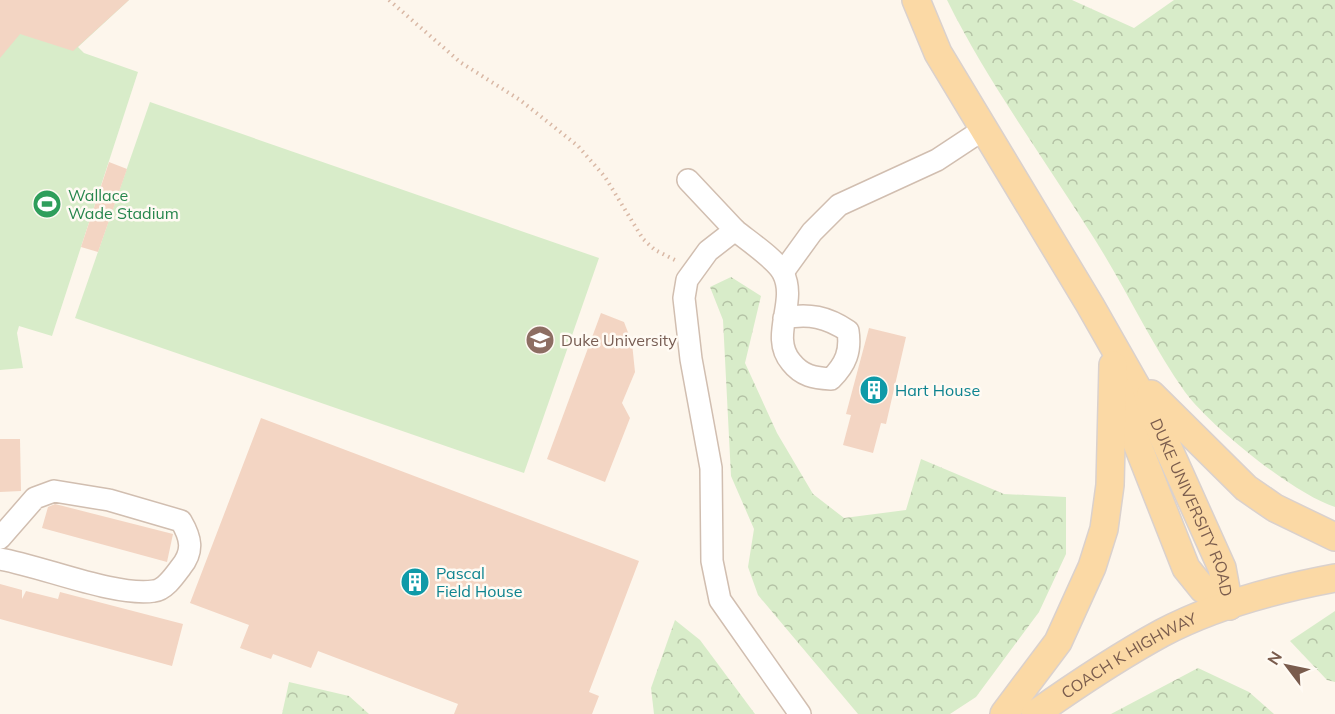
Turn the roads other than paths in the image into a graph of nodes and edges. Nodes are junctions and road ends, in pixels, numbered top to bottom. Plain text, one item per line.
1 (916, 0) edge
2 (984, 129) junction
3 (688, 180) dead end
4 (735, 230) junction
5 (783, 272) junction
6 (784, 318) dead end
7 (1119, 367) junction
8 (1335, 537) edge
9 (0, 538) edge
10 (0, 559) edge
11 (1335, 578) edge
12 (1229, 606) junction
13 (800, 714) edge
14 (1004, 714) edge
15 (1035, 714) edge

1 - 2 main road, DUKE UNIVERSITY ROAD
2 - 5 lane
2 - 7 main road, DUKE UNIVERSITY ROAD
3 - 4 lane
4 - 5 lane
4 - 13 lane
5 - 6 lane
7 - 8 main road
7 - 12 main road, DUKE UNIVERSITY ROAD
7 - 14 main road
9 - 10 lane
11 - 12 main road, COACH K HIGHWAY
12 - 15 main road, COACH K HIGHWAY

